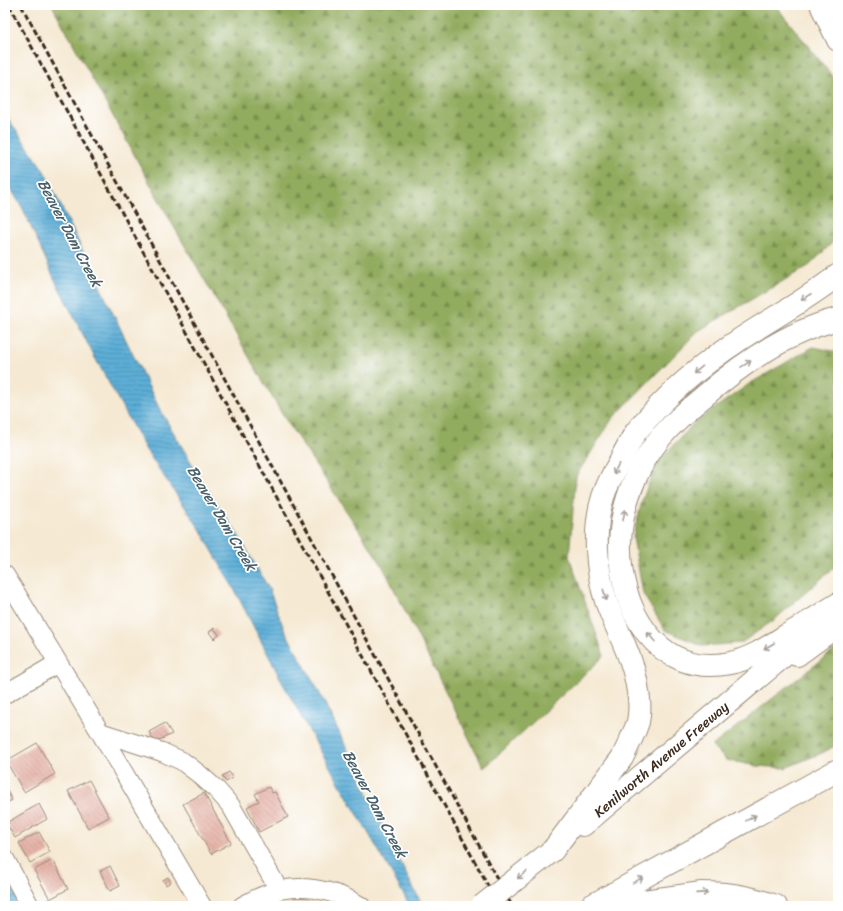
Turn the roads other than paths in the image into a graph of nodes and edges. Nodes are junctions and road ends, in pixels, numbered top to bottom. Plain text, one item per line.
1 (821, 6) edge
2 (838, 30) edge
3 (838, 40) edge
4 (838, 275) edge
5 (838, 319) edge
6 (5, 574) edge
7 (838, 604) edge
8 (838, 609) edge
9 (838, 625) edge
10 (58, 663) junction
11 (5, 694) edge
12 (100, 732) junction
13 (693, 732) junction
14 (837, 771) edge
15 (553, 850) junction
16 (5, 859) edge
17 (279, 890) junction
18 (30, 906) edge
19 (202, 906) edge
20 (242, 906) edge
21 (361, 906) edge
22 (482, 906) edge
23 (591, 906) edge
24 (608, 906) edge
25 (776, 906) edge

1 - 2 highway
1 - 3 highway
4 -> 15 highway
7 -> 5 highway
6 - 10 street
8 - 13 highway, Kenilworth Avenue Freeway
9 - 13 highway
10 - 11 street
10 - 12 street
12 - 17 street
12 - 19 street
13 - 15 highway, Kenilworth Avenue Freeway
23 -> 14 highway
15 -> 22 highway, Kenilworth Avenue Freeway, bridge
16 - 18 street
17 - 20 street
17 - 21 street
24 -> 25 highway

